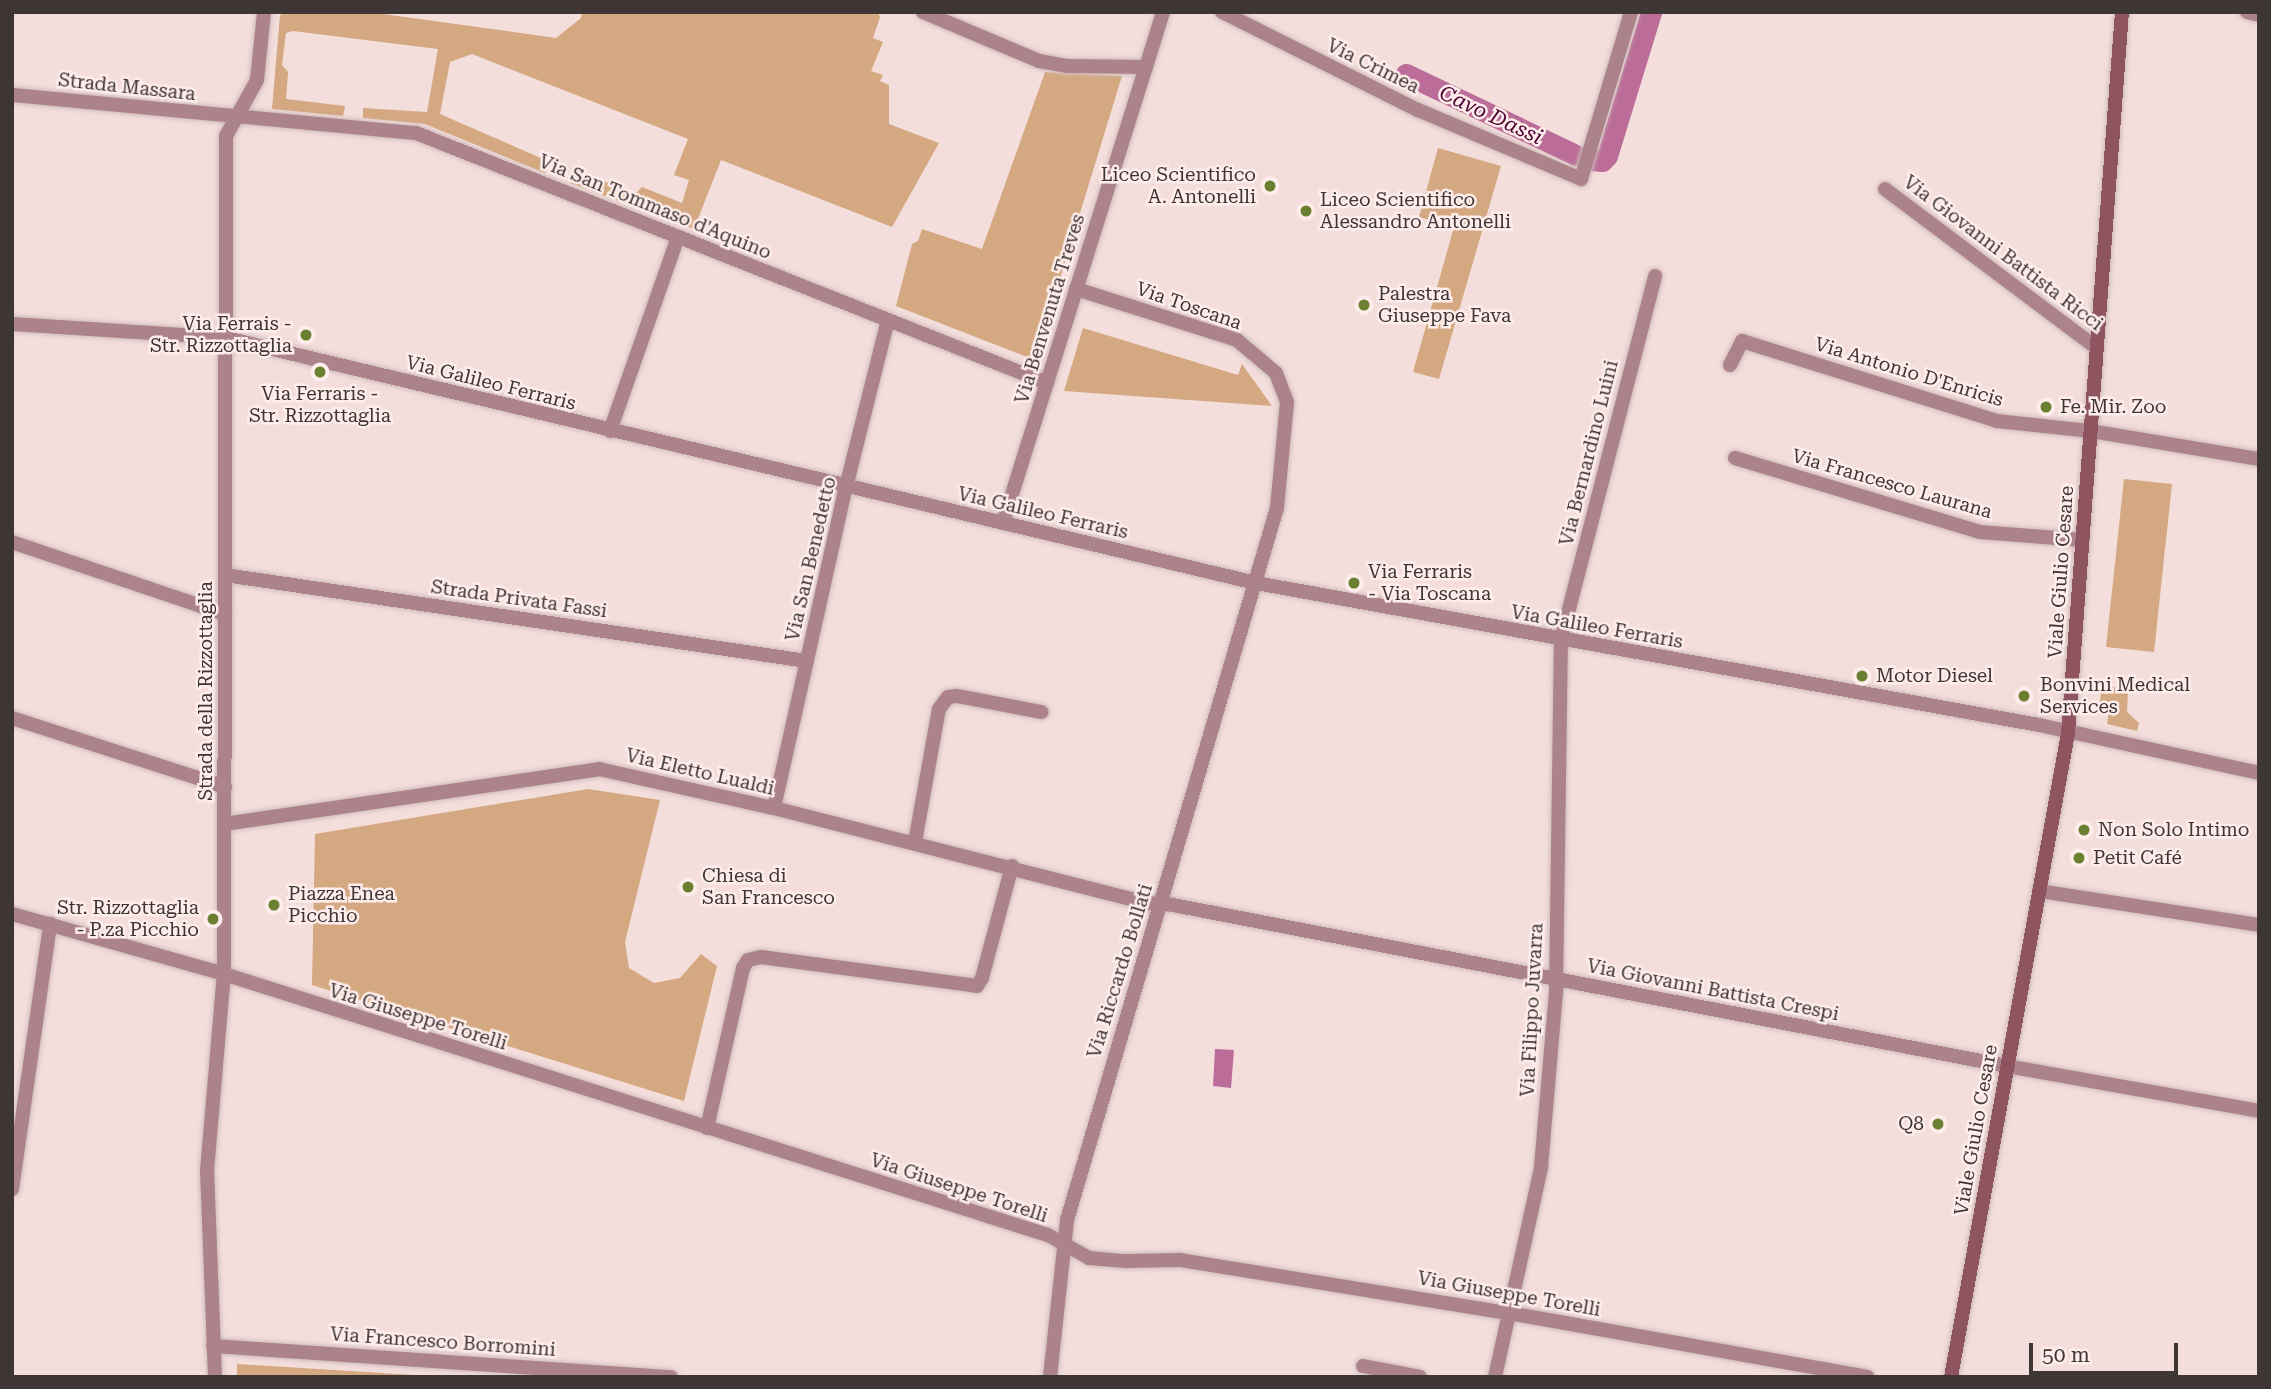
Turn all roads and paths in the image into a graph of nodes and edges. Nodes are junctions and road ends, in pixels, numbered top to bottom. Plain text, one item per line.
1 (264, 12) edge
2 (923, 12) edge
3 (1163, 12) edge
4 (1222, 12) edge
5 (1630, 12) edge
6 (2122, 12) edge
7 (2248, 12) edge
8 (2259, 15) edge
9 (1146, 67) junction
10 (12, 95) edge
11 (238, 117) junction
12 (1885, 189) dead end
13 (678, 237) junction
14 (1655, 276) dead end
15 (1076, 289) junction
16 (888, 320) junction
17 (12, 324) edge
18 (226, 338) junction
19 (2097, 348) junction
20 (1730, 365) dead end
21 (1047, 383) junction
22 (610, 431) junction
23 (2091, 431) junction
24 (1735, 458) dead end
25 (2259, 459) edge
26 (846, 487) junction
27 (1003, 523) junction
28 (2082, 540) junction
29 (12, 542) edge
30 (225, 575) junction
31 (1256, 583) junction
32 (225, 614) junction
33 (1561, 640) junction
34 (807, 661) junction
35 (1042, 712) dead end
36 (12, 718) edge
37 (2068, 733) junction
38 (2259, 773) edge
39 (225, 787) junction
40 (774, 808) junction
41 (224, 824) junction
42 (915, 842) junction
43 (1012, 866) junction
44 (2039, 891) junction
45 (1161, 904) junction
46 (12, 914) edge
47 (50, 924) junction
48 (2259, 925) edge
49 (224, 974) junction
50 (1555, 979) junction
51 (2007, 1066) junction
52 (2259, 1111) edge
53 (707, 1128) junction
54 (12, 1189) edge
55 (1064, 1246) junction
56 (1509, 1313) junction
57 (213, 1346) junction
58 (1363, 1366) dead end
59 (215, 1377) edge
60 (671, 1377) edge
61 (1050, 1377) edge
62 (1420, 1377) edge
63 (1495, 1377) edge
64 (1867, 1377) edge
65 (1951, 1377) edge

1 - 11 street, Strada della Rizzottaglia
2 - 9 street
3 - 9 street
4 - 5 street, Via Crimea
6 - 19 main road, Viale Giulio Cesare
7 - 8 street
9 - 15 street, Via Benvenuta Treves
10 - 11 street, Strada Massara
11 - 13 street, Via San Tommaso d'Aquino
11 - 18 street, Strada della Rizzottaglia
12 - 19 street, Via Giovanni Battista Ricci
13 - 16 street, Via San Tommaso d'Aquino
13 - 22 street
14 - 33 street, Via Bernardino Luini
15 - 21 street, Via Benvenuta Treves
15 - 31 street, Via Toscana
16 - 21 street, Via San Tommaso d'Aquino
16 - 26 street, Via San Benedetto
17 - 18 street, Via Galileo Ferraris
18 - 22 street, Via Galileo Ferraris
18 - 30 street, Strada della Rizzottaglia
19 - 23 main road, Viale Giulio Cesare
20 - 23 street, Via Antonio D'Enricis
21 - 27 street, Via Benvenuta Treves
22 - 26 street, Via Galileo Ferraris
23 - 25 street, Via Antonio D'Enricis
23 - 28 main road, Viale Giulio Cesare
24 - 28 street, Via Francesco Laurana
26 - 27 street, Via Galileo Ferraris
26 - 34 street, Via San Benedetto
27 - 31 street, Via Galileo Ferraris
28 - 37 main road, Viale Giulio Cesare
29 - 32 street
30 - 32 street, Strada della Rizzottaglia
30 - 34 street, Strada Privata Fassi
31 - 33 street, Via Galileo Ferraris
31 - 45 street, Via Riccardo Bollati
32 - 39 street, Strada della Rizzottaglia
33 - 37 street, Via Galileo Ferraris
33 - 50 street, Via Filippo Juvarra
34 - 40 street, Via San Benedetto
35 - 42 street
36 - 39 street
37 - 38 street, Via Galileo Ferraris
37 - 44 main road, Viale Giulio Cesare
39 - 41 street, Strada della Rizzottaglia
40 - 41 street, Via Eletto Lualdi
40 - 42 street, Via Eletto Lualdi
41 - 49 street, Strada della Rizzottaglia
42 - 43 street, Via Eletto Lualdi
43 - 45 street, Via Eletto Lualdi
43 - 53 street
44 - 48 street
44 - 51 main road, Viale Giulio Cesare
45 - 50 street, Via Giovanni Battista Crespi
45 - 55 street, Via Riccardo Bollati
46 - 47 street, Via Giuseppe Torelli
47 - 49 street, Via Giuseppe Torelli
47 - 54 street
49 - 53 street, Via Giuseppe Torelli
49 - 57 street, Strada della Rizzottaglia
50 - 51 street, Via Giovanni Battista Crespi
50 - 56 street, Via Filippo Juvarra
51 - 52 street, Via Giovanni Battista Crespi
51 - 65 main road, Viale Giulio Cesare
53 - 55 street, Via Giuseppe Torelli
55 - 56 street, Via Giuseppe Torelli
55 - 61 street, Via Riccardo Bollati
56 - 63 street, Via Filippo Juvarra
56 - 64 street, Via Giuseppe Torelli
57 - 59 street, Strada della Rizzottaglia
57 - 60 street, Via Francesco Borromini
58 - 62 street

